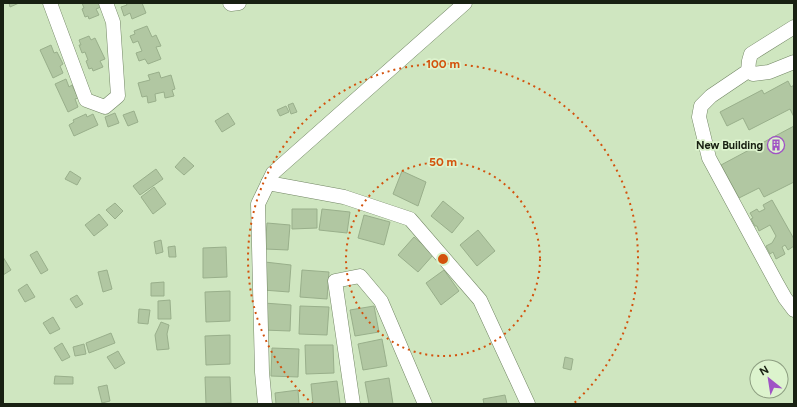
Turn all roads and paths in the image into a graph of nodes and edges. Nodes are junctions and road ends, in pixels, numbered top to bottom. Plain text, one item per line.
1 (50, 3) edge
2 (106, 3) edge
3 (230, 3) edge
4 (240, 3) edge
5 (465, 3) edge
6 (794, 27) edge
7 (794, 62) edge
8 (748, 71) junction
9 (268, 184) junction
10 (776, 282) junction
11 (794, 289) edge
12 (794, 310) edge
13 (265, 404) edge
14 (353, 404) edge
15 (425, 404) edge
16 (528, 404) edge

1 - 2 street
3 - 4 street
5 - 9 street
6 - 8 street
7 - 8 street
8 - 10 street
9 - 13 street
9 - 16 street
10 - 11 street
10 - 12 street
14 - 15 street

